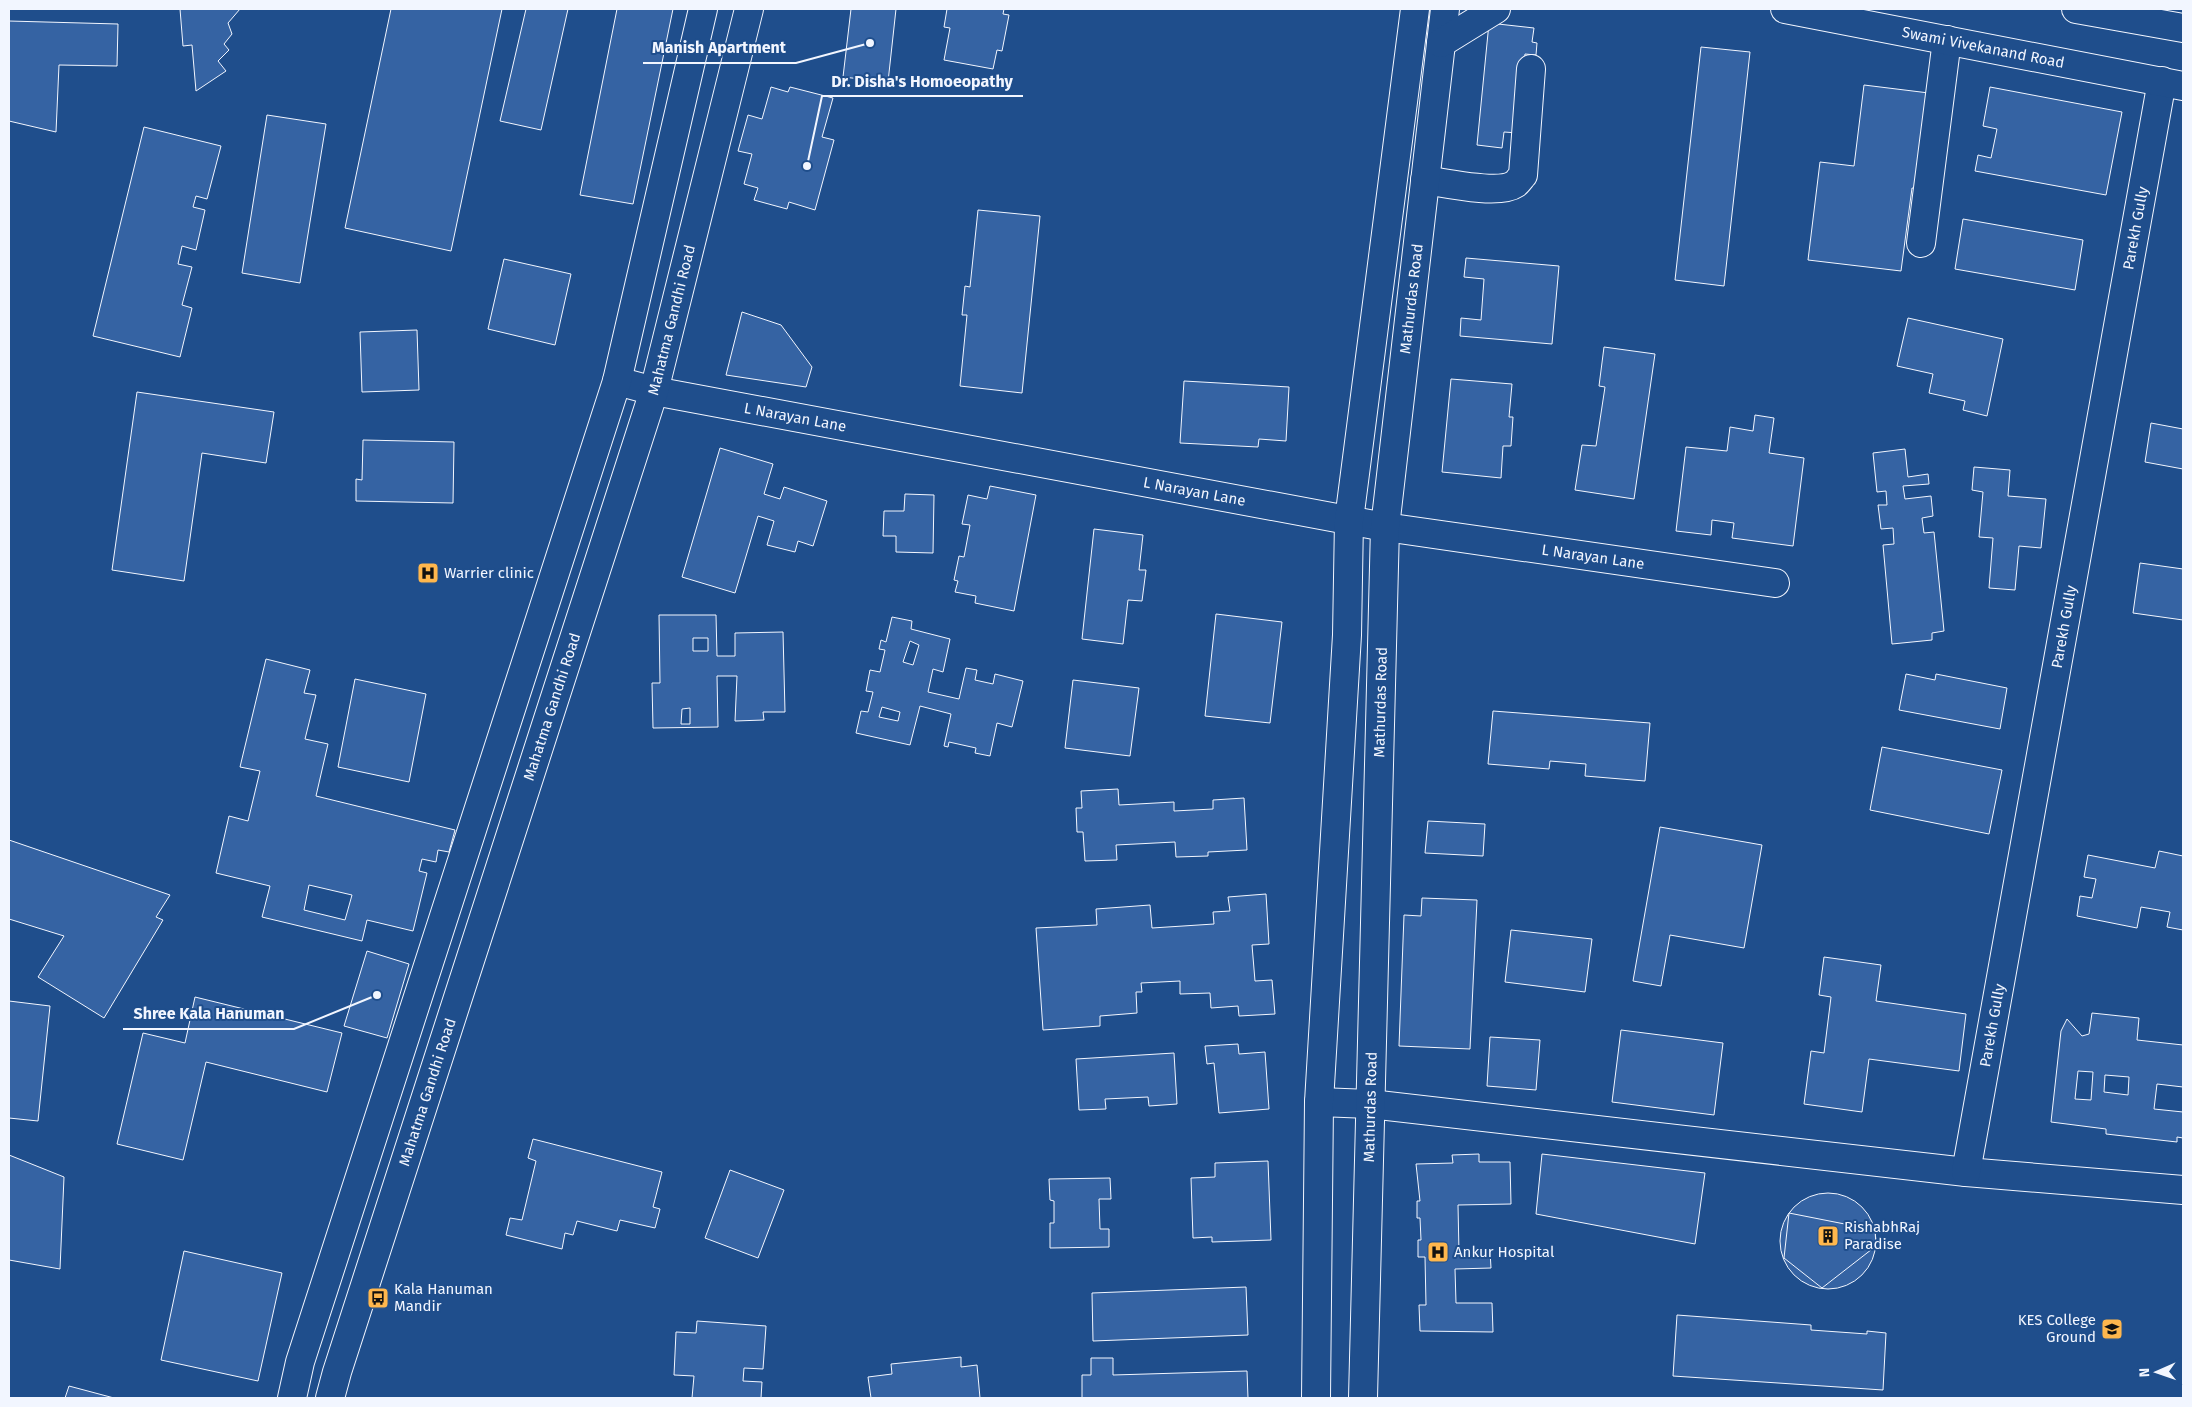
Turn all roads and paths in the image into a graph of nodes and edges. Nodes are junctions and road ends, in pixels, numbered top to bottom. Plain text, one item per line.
1 (703, 9) edge
2 (749, 9) edge
3 (1415, 9) edge
4 (1445, 9) edge
5 (1496, 9) edge
6 (1785, 9) edge
7 (2076, 9) edge
8 (2183, 28) edge
9 (1947, 40) junction
10 (1441, 43) junction
11 (1531, 69) dead end
12 (2173, 84) edge
13 (1425, 180) junction
14 (1921, 243) dead end
15 (617, 381) junction
16 (654, 391) junction
17 (1349, 520) junction
18 (1385, 527) junction
19 (1775, 583) dead end
20 (1319, 1102) junction
21 (1370, 1104) junction
22 (1966, 1172) junction
23 (2183, 1190) edge
24 (292, 1398) edge
25 (330, 1398) edge
26 (1316, 1398) edge
27 (1363, 1398) edge

1 - 15 street
2 - 16 street, Mahatma Gandhi Road
3 - 17 street
4 - 10 street, Mathurdas Road
5 - 10 street
6 - 9 street, Swami Vivekanand Road
7 - 8 street
9 - 12 street, Swami Vivekanand Road
9 - 14 street
10 - 13 street, Mathurdas Road
11 - 13 street
12 - 22 street, Parekh Gully
13 - 18 street, Mathurdas Road
15 - 16 street, L Narayan Lane
15 - 24 street
16 - 17 street, L Narayan Lane
16 - 25 street, Mahatma Gandhi Road
17 - 18 street, L Narayan Lane
17 - 20 street
18 - 19 street, L Narayan Lane
18 - 21 street, Mathurdas Road
20 - 21 street
20 - 26 street
21 - 22 street
21 - 27 street, Mathurdas Road
22 - 23 street

